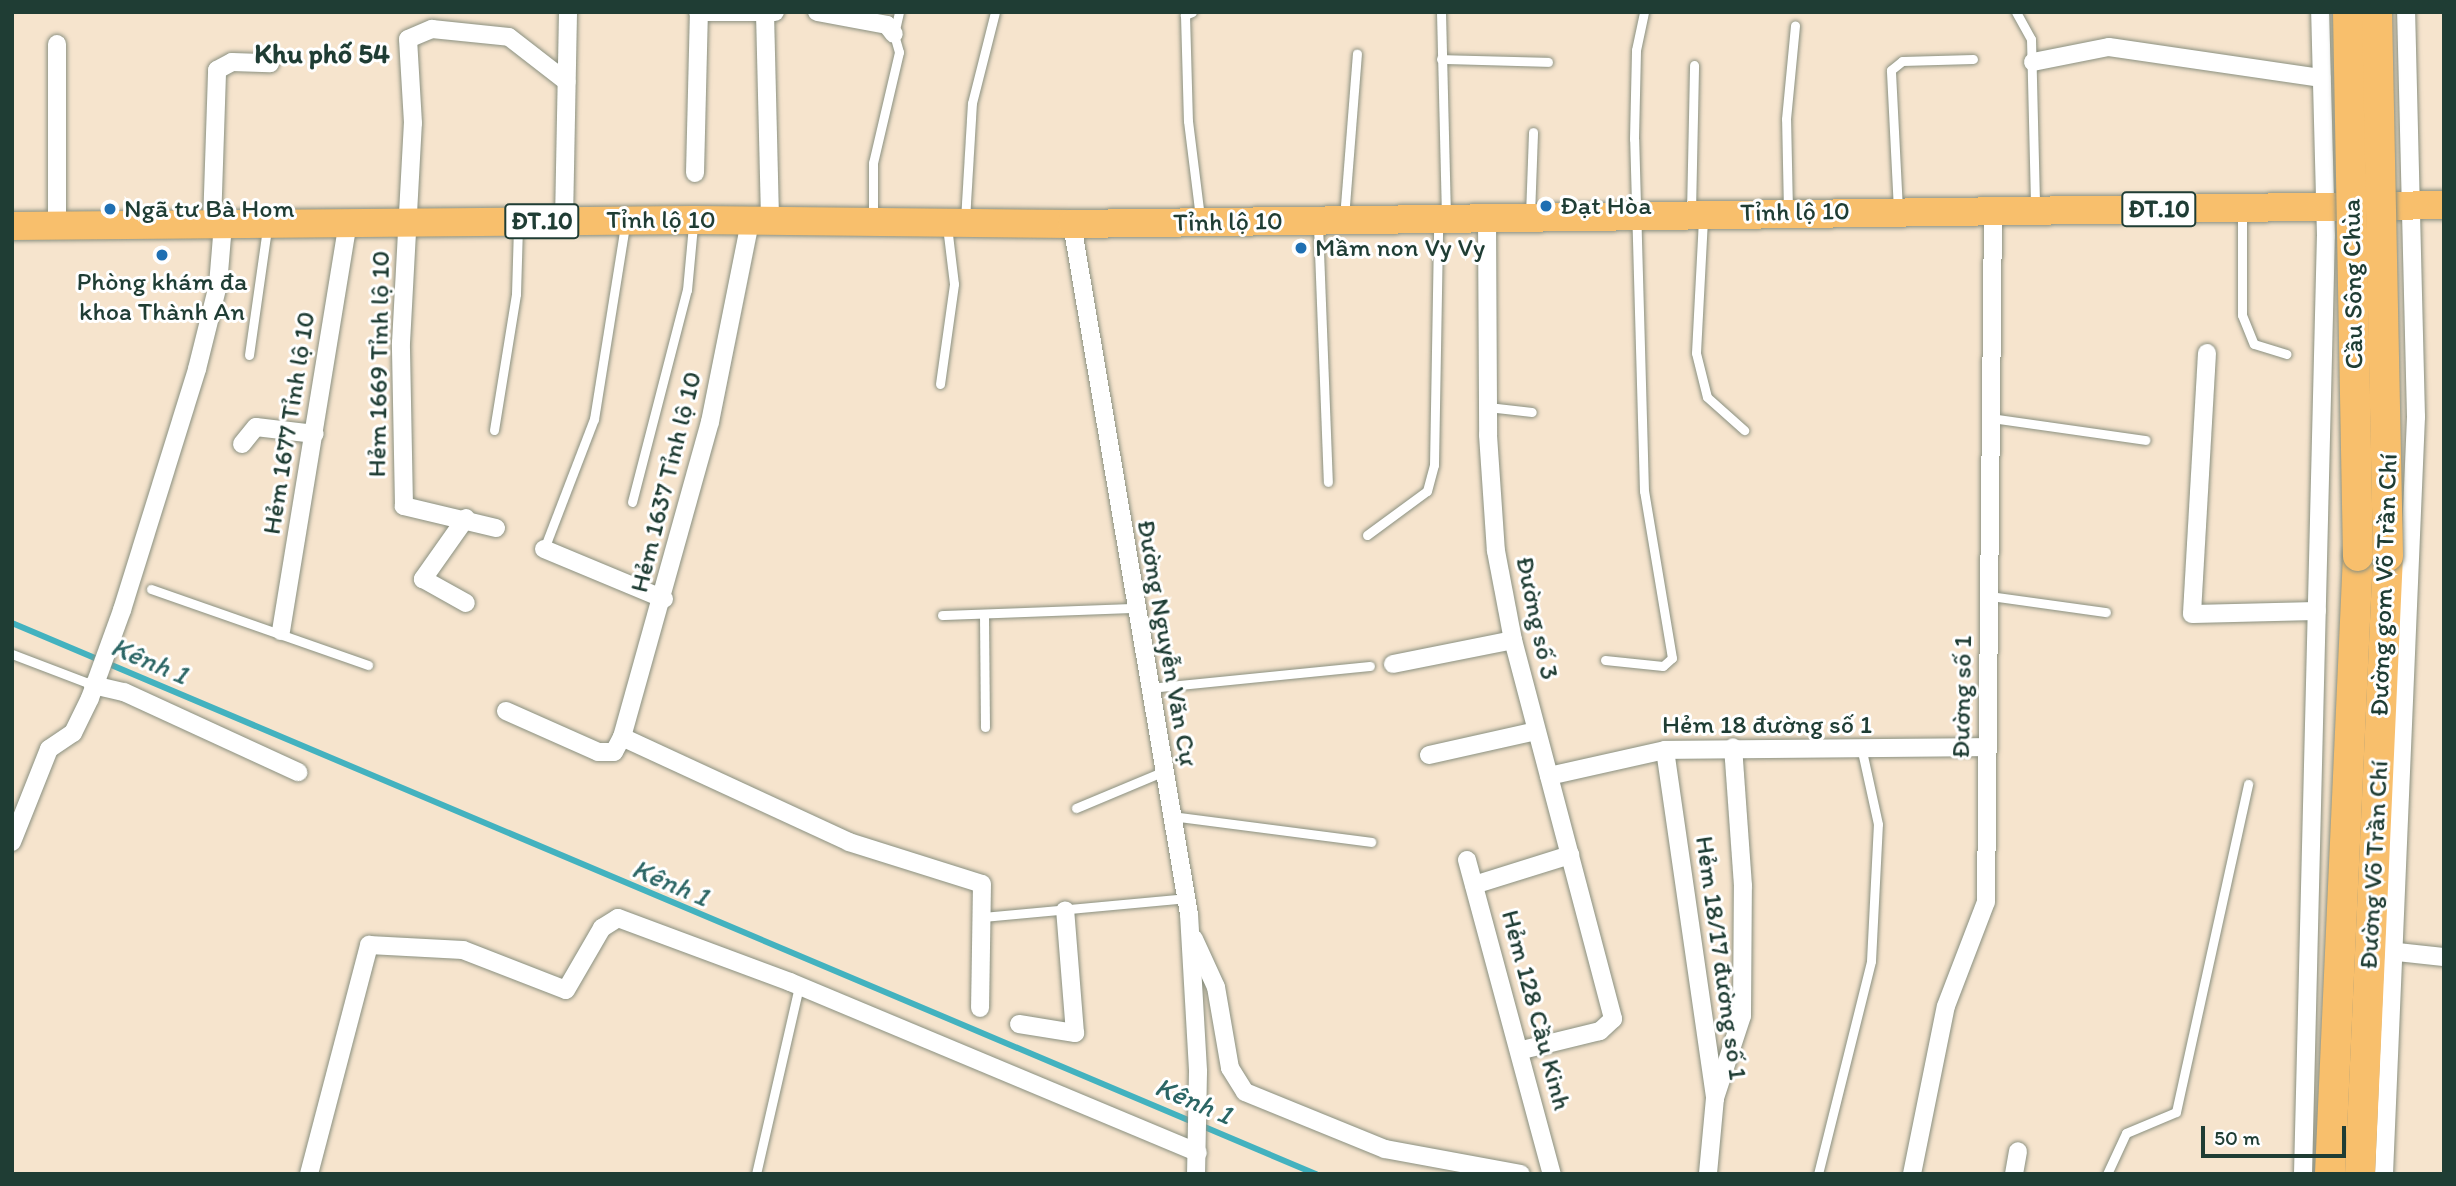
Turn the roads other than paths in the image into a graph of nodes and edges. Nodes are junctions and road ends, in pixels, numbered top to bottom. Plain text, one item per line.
1 (568, 12) edge
2 (699, 12) edge
3 (776, 12) edge
4 (899, 12) edge
5 (995, 12) edge
6 (1192, 12) edge
7 (1441, 12) edge
8 (1644, 12) edge
9 (2017, 12) edge
10 (2320, 12) edge
11 (2347, 12) edge
12 (2377, 12) edge
13 (2406, 12) edge
14 (765, 13) edge
15 (824, 13) edge
16 (1795, 25) dead end
17 (894, 34) junction
18 (57, 44) dead end
19 (1357, 54) dead end
20 (1441, 59) junction
21 (1973, 59) dead end
22 (1548, 62) dead end
23 (2033, 62) junction
24 (270, 63) dead end
25 (1693, 65) dead end
26 (2322, 78) junction
27 (567, 82) junction
28 (1533, 132) dead end
29 (695, 173) dead end
30 (2444, 205) edge
31 (2413, 207) junction
32 (2326, 208) junction
33 (2035, 209) junction
34 (2242, 209) junction
35 (1993, 210) junction
36 (1898, 211) junction
37 (1788, 213) junction
38 (1697, 214) junction
39 (1639, 215) junction
40 (1487, 217) junction
41 (1530, 217) junction
42 (1442, 218) junction
43 (626, 220) junction
44 (694, 220) junction
45 (1331, 220) junction
46 (518, 221) junction
47 (564, 221) junction
48 (760, 221) junction
49 (408, 222) junction
50 (1200, 222) junction
51 (268, 223) junction
52 (348, 223) junction
53 (872, 223) junction
54 (217, 224) junction
55 (956, 225) junction
56 (1072, 225) junction
57 (12, 226) edge
58 (57, 226) junction
59 (2207, 353) dead end
60 (2286, 354) dead end
61 (249, 355) dead end
62 (940, 384) dead end
63 (1488, 407) junction
64 (1532, 412) dead end
65 (1991, 418) junction
66 (494, 429) dead end
67 (1744, 430) dead end
68 (315, 434) junction
69 (2145, 440) dead end
70 (242, 444) dead end
71 (1328, 482) dead end
72 (632, 502) dead end
73 (466, 518) junction
74 (496, 528) dead end
75 (1367, 535) dead end
76 (544, 549) joint
77 (2358, 556) joint
78 (2388, 556) joint
79 (151, 589) dead end
80 (1990, 596) junction
81 (664, 599) junction
82 (466, 603) dead end
83 (1134, 608) junction
84 (2317, 611) junction
85 (2106, 612) dead end
86 (942, 615) dead end
87 (984, 615) junction
88 (281, 631) junction
89 (1513, 640) junction
90 (12, 654) edge
91 (1605, 660) dead end
92 (1393, 664) dead end
93 (368, 665) dead end
94 (1370, 666) dead end
95 (93, 683) junction
96 (1147, 688) junction
97 (506, 711) dead end
98 (985, 727) dead end
99 (1536, 731) junction
100 (618, 744) junction
101 (1733, 747) junction
102 (1988, 747) junction
103 (1665, 750) junction
104 (1862, 751) junction
105 (1429, 755) dead end
106 (298, 772) dead end
107 (1162, 772) junction
108 (1549, 776) junction
109 (2248, 783) dead end
110 (1076, 808) dead end
111 (1170, 816) junction
112 (12, 842) edge
113 (1371, 842) dead end
114 (1570, 855) junction
115 (1467, 860) dead end
116 (1474, 885) junction
117 (1186, 898) junction
118 (1065, 910) junction
119 (982, 917) junction
120 (1191, 933) junction
121 (2397, 952) junction
122 (2444, 957) edge
123 (799, 986) junction
124 (980, 1008) dead end
125 (1019, 1024) dead end
126 (1522, 1050) junction
127 (1715, 1097) junction
128 (2018, 1151) dead end
129 (1198, 1153) junction
130 (309, 1174) edge
131 (756, 1174) edge
132 (1196, 1174) edge
133 (1521, 1174) edge
134 (1552, 1174) edge
135 (1708, 1174) edge
136 (1818, 1174) edge
137 (1912, 1174) edge
138 (2014, 1174) edge
139 (2107, 1174) edge
140 (2303, 1174) edge
141 (2330, 1174) edge
142 (2360, 1174) edge
143 (2384, 1174) edge

1 - 27 street
2 - 14 street
2 - 29 street
3 - 14 street
4 - 17 lane
5 - 55 lane
6 - 50 lane
7 - 20 lane
8 - 39 lane
9 - 23 lane
10 - 26 street
11 - 77 highway, Cầu Sông Chùa, bridge
12 - 78 highway, Cầu Sông Chùa, bridge
13 - 31 street, Đường gom Võ Trần Chí
14 - 48 street, Hẻm 1637 Tỉnh lộ 10
15 - 17 street
16 - 37 lane
17 - 53 lane
18 - 58 street
19 - 45 lane
20 - 22 lane
20 - 42 lane
21 - 36 lane
23 - 26 street
23 - 33 lane
24 - 54 street
25 - 38 lane
26 - 32 street
27 - 47 street
27 - 49 street, Hẻm 1669 Tỉnh lộ 10
28 - 41 lane
30 - 31 main road, Tỉnh lộ 10 / ĐT.10
31 - 32 main road, Tỉnh lộ 10 / ĐT.10
31 - 121 street, Đường gom Võ Trần Chí
32 - 34 main road, Tỉnh lộ 10 / ĐT.10
32 - 84 street
33 - 34 main road, Tỉnh lộ 10 / ĐT.10
33 - 35 main road, Tỉnh lộ 10 / ĐT.10
34 - 60 lane
35 - 36 main road, Tỉnh lộ 10 / ĐT.10
35 - 65 street, Đường số 1
36 - 37 main road, Tỉnh lộ 10 / ĐT.10
37 - 38 main road, Tỉnh lộ 10 / ĐT.10
38 - 39 main road, Tỉnh lộ 10 / ĐT.10
38 - 67 lane
39 - 41 main road, Tỉnh lộ 10 / ĐT.10
39 - 91 lane
40 - 41 main road, Tỉnh lộ 10 / ĐT.10
40 - 42 main road, Tỉnh lộ 10 / ĐT.10
40 - 63 street, Đường số 3
42 - 45 main road, Tỉnh lộ 10 / ĐT.10
42 - 75 lane
43 - 44 main road, Tỉnh lộ 10 / ĐT.10
43 - 47 main road, Tỉnh lộ 10 / ĐT.10
43 - 76 lane
44 - 48 main road, Tỉnh lộ 10 / ĐT.10
44 - 72 lane
45 - 50 main road, Tỉnh lộ 10 / ĐT.10
45 - 71 lane
46 - 47 main road, Tỉnh lộ 10 / ĐT.10
46 - 49 main road, Tỉnh lộ 10 / ĐT.10
46 - 66 lane
48 - 53 main road, Tỉnh lộ 10 / ĐT.10
48 - 81 street, Hẻm 1637 Tỉnh lộ 10
49 - 52 main road, Tỉnh lộ 10 / ĐT.10
49 - 73 street, Hẻm 1669 Tỉnh lộ 10
50 - 56 main road, Tỉnh lộ 10 / ĐT.10
51 - 52 main road, Tỉnh lộ 10 / ĐT.10
51 - 54 main road, Tỉnh lộ 10 / ĐT.10
51 - 61 lane
52 - 68 street, Hẻm 1677 Tỉnh lộ 10
53 - 55 main road, Tỉnh lộ 10 / ĐT.10
54 - 58 main road, Tỉnh lộ 10 / ĐT.10
54 - 95 street
55 - 56 main road, Tỉnh lộ 10 / ĐT.10
55 - 62 lane
56 - 83 street, Đường Nguyễn Văn Cự
57 - 58 main road, Tỉnh lộ 10 / ĐT.10
59 - 84 street
63 - 64 lane
63 - 89 street, Đường số 3
65 - 69 lane
65 - 80 street, Đường số 1
68 - 70 street
68 - 88 street, Hẻm 1677 Tỉnh lộ 10
73 - 74 street
73 - 82 street
76 - 81 street
77 - 141 highway, Đường Võ Trần Chí
78 - 142 highway, Đường Võ Trần Chí
79 - 88 lane
80 - 85 lane
80 - 102 street, Đường số 1
81 - 100 street, Hẻm 1637 Tỉnh lộ 10
83 - 87 lane
83 - 96 street, Đường Nguyễn Văn Cự
84 - 140 street
86 - 87 lane
87 - 98 lane
88 - 93 lane
89 - 92 street
89 - 99 street, Đường số 3
90 - 95 lane
94 - 96 lane
95 - 106 street
95 - 112 street
96 - 107 street, Đường Nguyễn Văn Cự
97 - 100 street
99 - 105 street
99 - 108 street, Đường số 3
100 - 119 street
101 - 103 street, Hẻm 18 đường số 1
101 - 104 street, Hẻm 18 đường số 1
101 - 127 street
102 - 104 street, Hẻm 18 đường số 1
102 - 137 street, Đường số 1
103 - 108 street, Hẻm 18 đường số 1
103 - 127 street, Hẻm 18/17 đường số 1
104 - 136 lane
107 - 110 lane
107 - 111 street, Đường Nguyễn Văn Cự
108 - 114 street, Đường số 3
109 - 139 lane
111 - 113 lane
111 - 117 street, Đường Nguyễn Văn Cự
114 - 116 street
114 - 126 street, Đường số 3
115 - 116 street, Hẻm 128 Cầu Kinh
116 - 126 street, Hẻm 128 Cầu Kinh
117 - 118 lane
117 - 120 street, Đường Nguyễn Văn Cự
118 - 119 lane
118 - 125 street
119 - 124 street
120 - 129 street, Đường Nguyễn Văn Cự
120 - 133 street
121 - 122 street
121 - 143 street, Đường gom Võ Trần Chí
123 - 129 street
123 - 130 street
123 - 131 lane
126 - 134 street, Hẻm 128 Cầu Kinh
127 - 135 street, Hẻm 18/17 đường số 1
128 - 138 street
129 - 132 street, Đường Nguyễn Văn Cự

